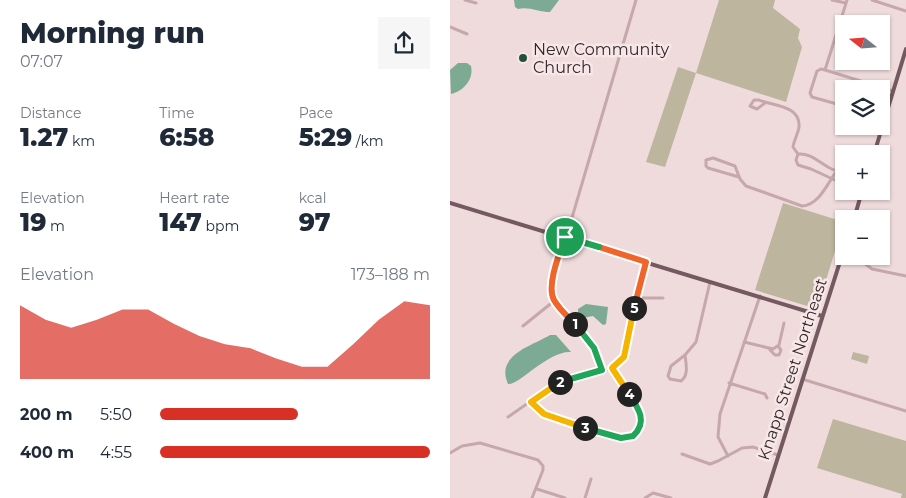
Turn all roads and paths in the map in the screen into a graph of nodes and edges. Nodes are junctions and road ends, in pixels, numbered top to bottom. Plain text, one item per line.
1 (465, 0) edge
2 (636, 0) edge
3 (832, 0) edge
4 (872, 0) edge
5 (846, 2) edge
6 (476, 3) dead end
7 (906, 11) edge
8 (450, 27) edge
9 (467, 34) dead end
10 (906, 49) edge
11 (825, 70) junction
12 (856, 80) edge
13 (890, 90) edge
14 (893, 91) junction
15 (765, 103) dead end
16 (835, 103) edge
17 (877, 145) edge
18 (798, 154) junction
19 (835, 171) edge
20 (835, 173) edge
21 (739, 177) junction
22 (831, 178) junction
23 (835, 180) edge
24 (450, 203) edge
25 (565, 237) junction
26 (646, 262) junction
27 (839, 265) edge
28 (867, 265) edge
29 (906, 276) edge
30 (710, 282) junction
31 (760, 296) junction
32 (636, 298) junction
33 (663, 298) dead end
34 (554, 301) junction
35 (822, 316) junction
36 (784, 323) dead end
37 (524, 326) dead end
38 (744, 342) junction
39 (778, 346) junction
40 (770, 350) junction
41 (685, 354) junction
42 (612, 368) junction
43 (602, 370) junction
44 (802, 379) junction
45 (729, 383) junction
46 (767, 398) dead end
47 (531, 402) junction
48 (906, 411) edge
49 (508, 417) dead end
50 (450, 453) edge
51 (682, 454) dead end
52 (778, 455) junction
53 (728, 456) junction
54 (591, 479) dead end
55 (537, 489) junction
56 (532, 498) edge
57 (565, 498) edge
58 (585, 498) edge
59 (645, 498) edge
60 (671, 498) edge
61 (764, 498) edge

1 - 6 street
2 - 25 street
3 - 5 street
4 - 7 street
5 - 11 street
8 - 9 street
10 - 14 main road
11 - 12 street
11 - 16 street
13 - 14 street
14 - 17 main road
15 - 18 street
18 - 19 street
18 - 22 street
20 - 22 street
21 - 21 street
21 - 22 street
22 - 23 street
24 - 25 main road
25 - 26 main road
25 - 34 street
26 - 30 main road
26 - 32 street
27 - 35 main road, Knapp Street Northeast
28 - 29 street
30 - 31 main road
30 - 41 street
31 - 35 main road
31 - 38 street
32 - 33 street
32 - 42 street
34 - 37 street
34 - 43 street
35 - 44 main road, Knapp Street Northeast
36 - 39 street
38 - 40 street
38 - 45 street
39 - 40 street
39 - 40 street
41 - 41 street
42 - 43 street
42 - 47 street
43 - 47 street
44 - 48 street
44 - 52 main road, Knapp Street Northeast
45 - 46 street
45 - 53 street
47 - 49 street
50 - 55 street
51 - 53 street
52 - 53 street
52 - 61 main road, Knapp Street Northeast
54 - 58 street
55 - 56 street
55 - 57 street
59 - 60 street

